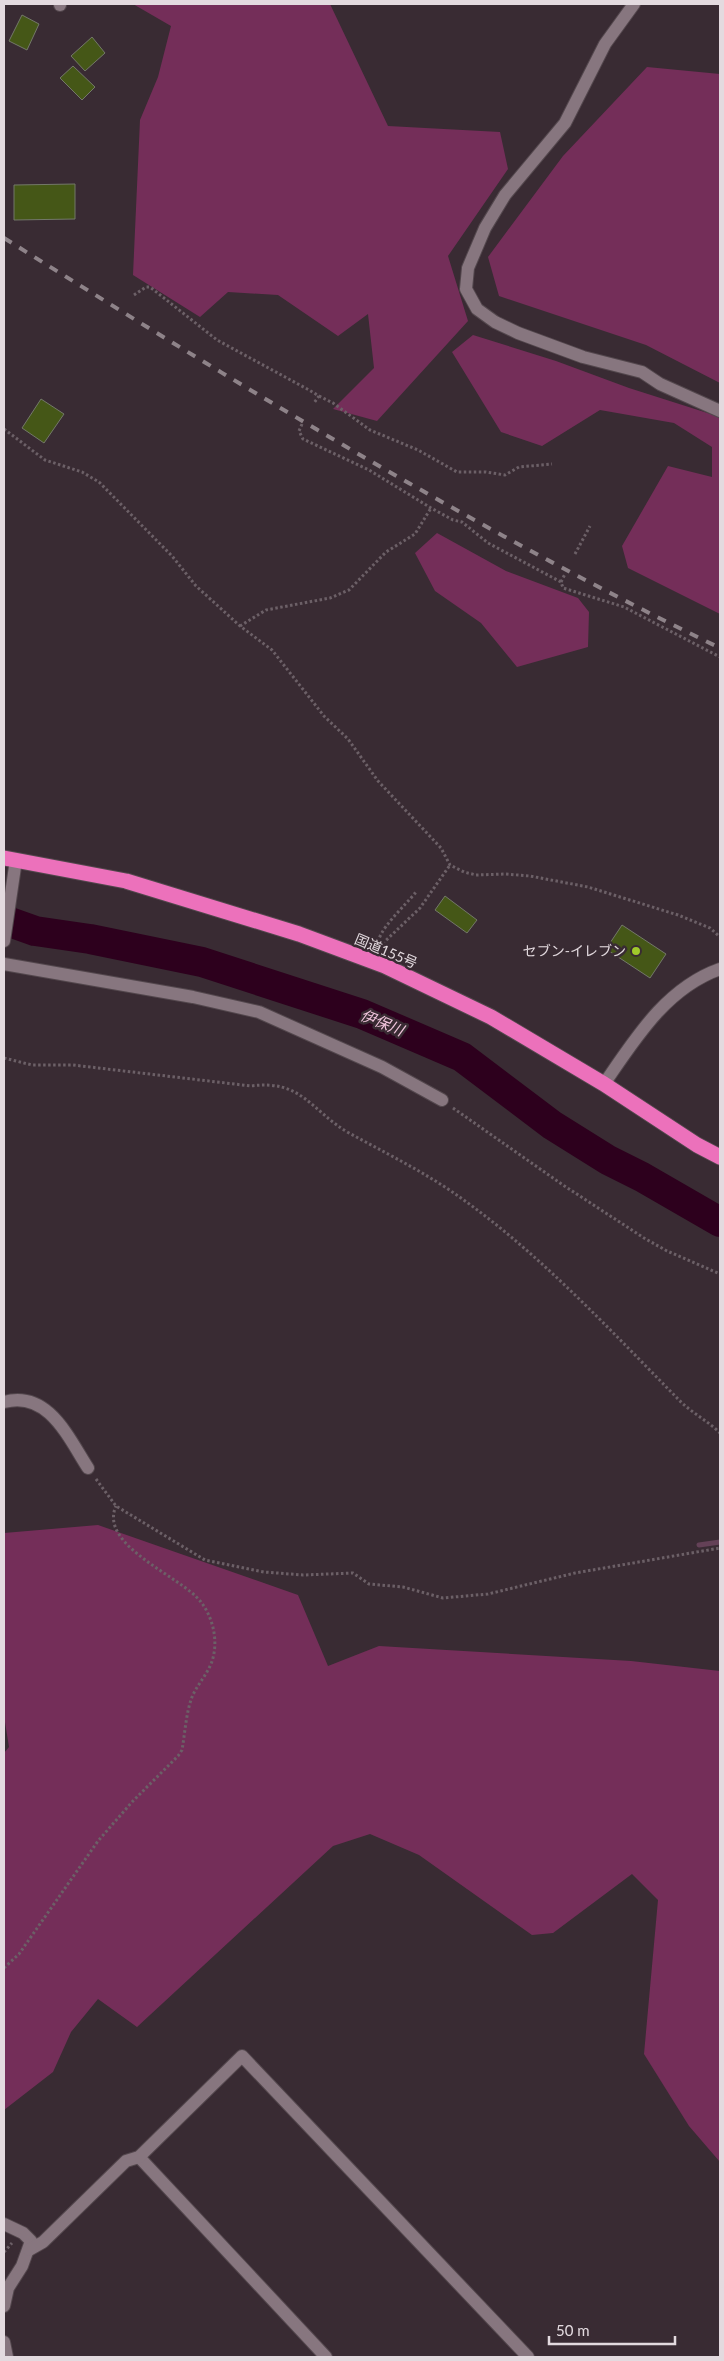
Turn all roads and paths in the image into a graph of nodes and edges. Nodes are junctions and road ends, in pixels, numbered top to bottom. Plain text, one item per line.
1 (634, 4) edge
2 (134, 295) dead end
3 (318, 396) junction
4 (314, 403) dead end
5 (720, 411) edge
6 (302, 424) dead end
7 (4, 429) edge
8 (552, 464) dead end
9 (432, 508) junction
10 (590, 526) dead end
11 (575, 554) dead end
12 (565, 574) dead end
13 (561, 582) junction
14 (240, 626) junction
15 (720, 657) edge
16 (10, 859) edge
17 (450, 865) junction
18 (416, 892) dead end
19 (720, 937) edge
20 (4, 941) edge
21 (378, 947) junction
22 (373, 961) junction
23 (4, 964) edge
24 (720, 968) edge
25 (4, 1058) edge
26 (604, 1084) junction
27 (442, 1100) joint
28 (720, 1157) edge
29 (720, 1274) edge
30 (4, 1402) edge
31 (720, 1433) edge
32 (88, 1468) joint
33 (116, 1506) junction
34 (720, 1548) edge
35 (4, 1968) edge
36 (139, 2157) junction
37 (4, 2224) edge
38 (14, 2241) dead end
39 (29, 2250) junction
40 (4, 2252) edge
41 (4, 2306) edge
42 (4, 2342) edge
43 (7, 2357) edge
44 (326, 2357) edge
45 (528, 2357) edge

1 - 5 street
2 - 3 path
3 - 4 path
3 - 8 path
6 - 9 path
7 - 14 path
9 - 13 path
9 - 14 path
10 - 11 path
12 - 13 path
13 - 15 path
14 - 17 path
16 - 20 street
16 - 22 highway, 国道155号
17 - 19 path
17 - 21 path
18 - 21 path
21 - 22 path
22 - 26 highway, 国道155号
23 - 27 street
24 - 26 street
25 - 31 path
26 - 28 highway, 国道155号
27 - 29 path
30 - 32 street
32 - 33 path
33 - 34 path
33 - 35 path
36 - 39 street
36 - 44 street
36 - 45 street
37 - 39 street
38 - 40 path
39 - 41 street
42 - 43 street

